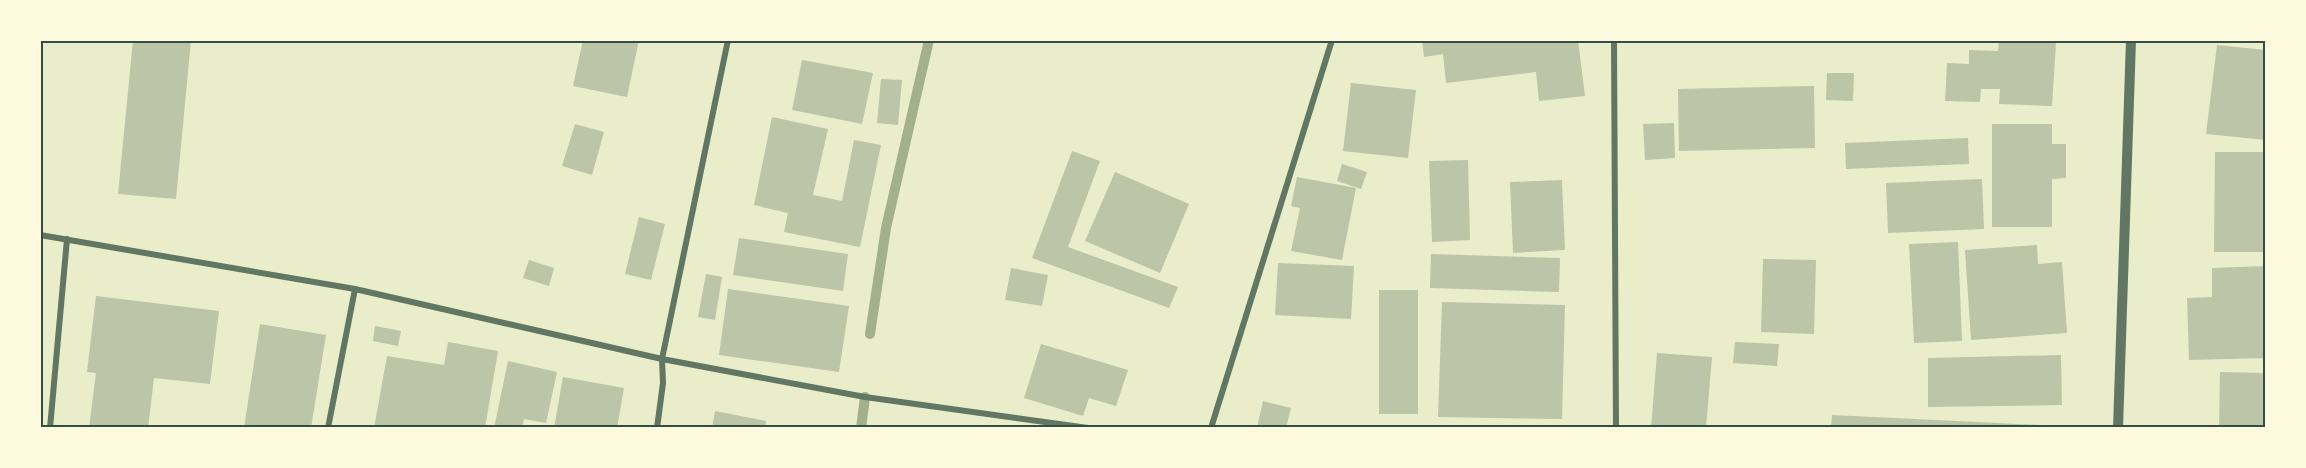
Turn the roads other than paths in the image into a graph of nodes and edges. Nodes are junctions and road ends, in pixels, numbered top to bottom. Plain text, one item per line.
1 (728, 40) edge
2 (1332, 40) edge
3 (1614, 40) edge
4 (2131, 40) edge
5 (40, 235) edge
6 (67, 239) junction
7 (355, 289) junction
8 (662, 359) junction
9 (50, 428) edge
10 (328, 428) edge
11 (657, 428) edge
12 (1088, 428) edge
13 (1211, 428) edge
14 (1616, 428) edge
15 (2118, 428) edge

1 - 8 street
2 - 13 street
3 - 14 street
4 - 15 street
5 - 6 street
6 - 7 street
6 - 9 street
7 - 8 street
7 - 10 street
8 - 11 street
8 - 12 street

